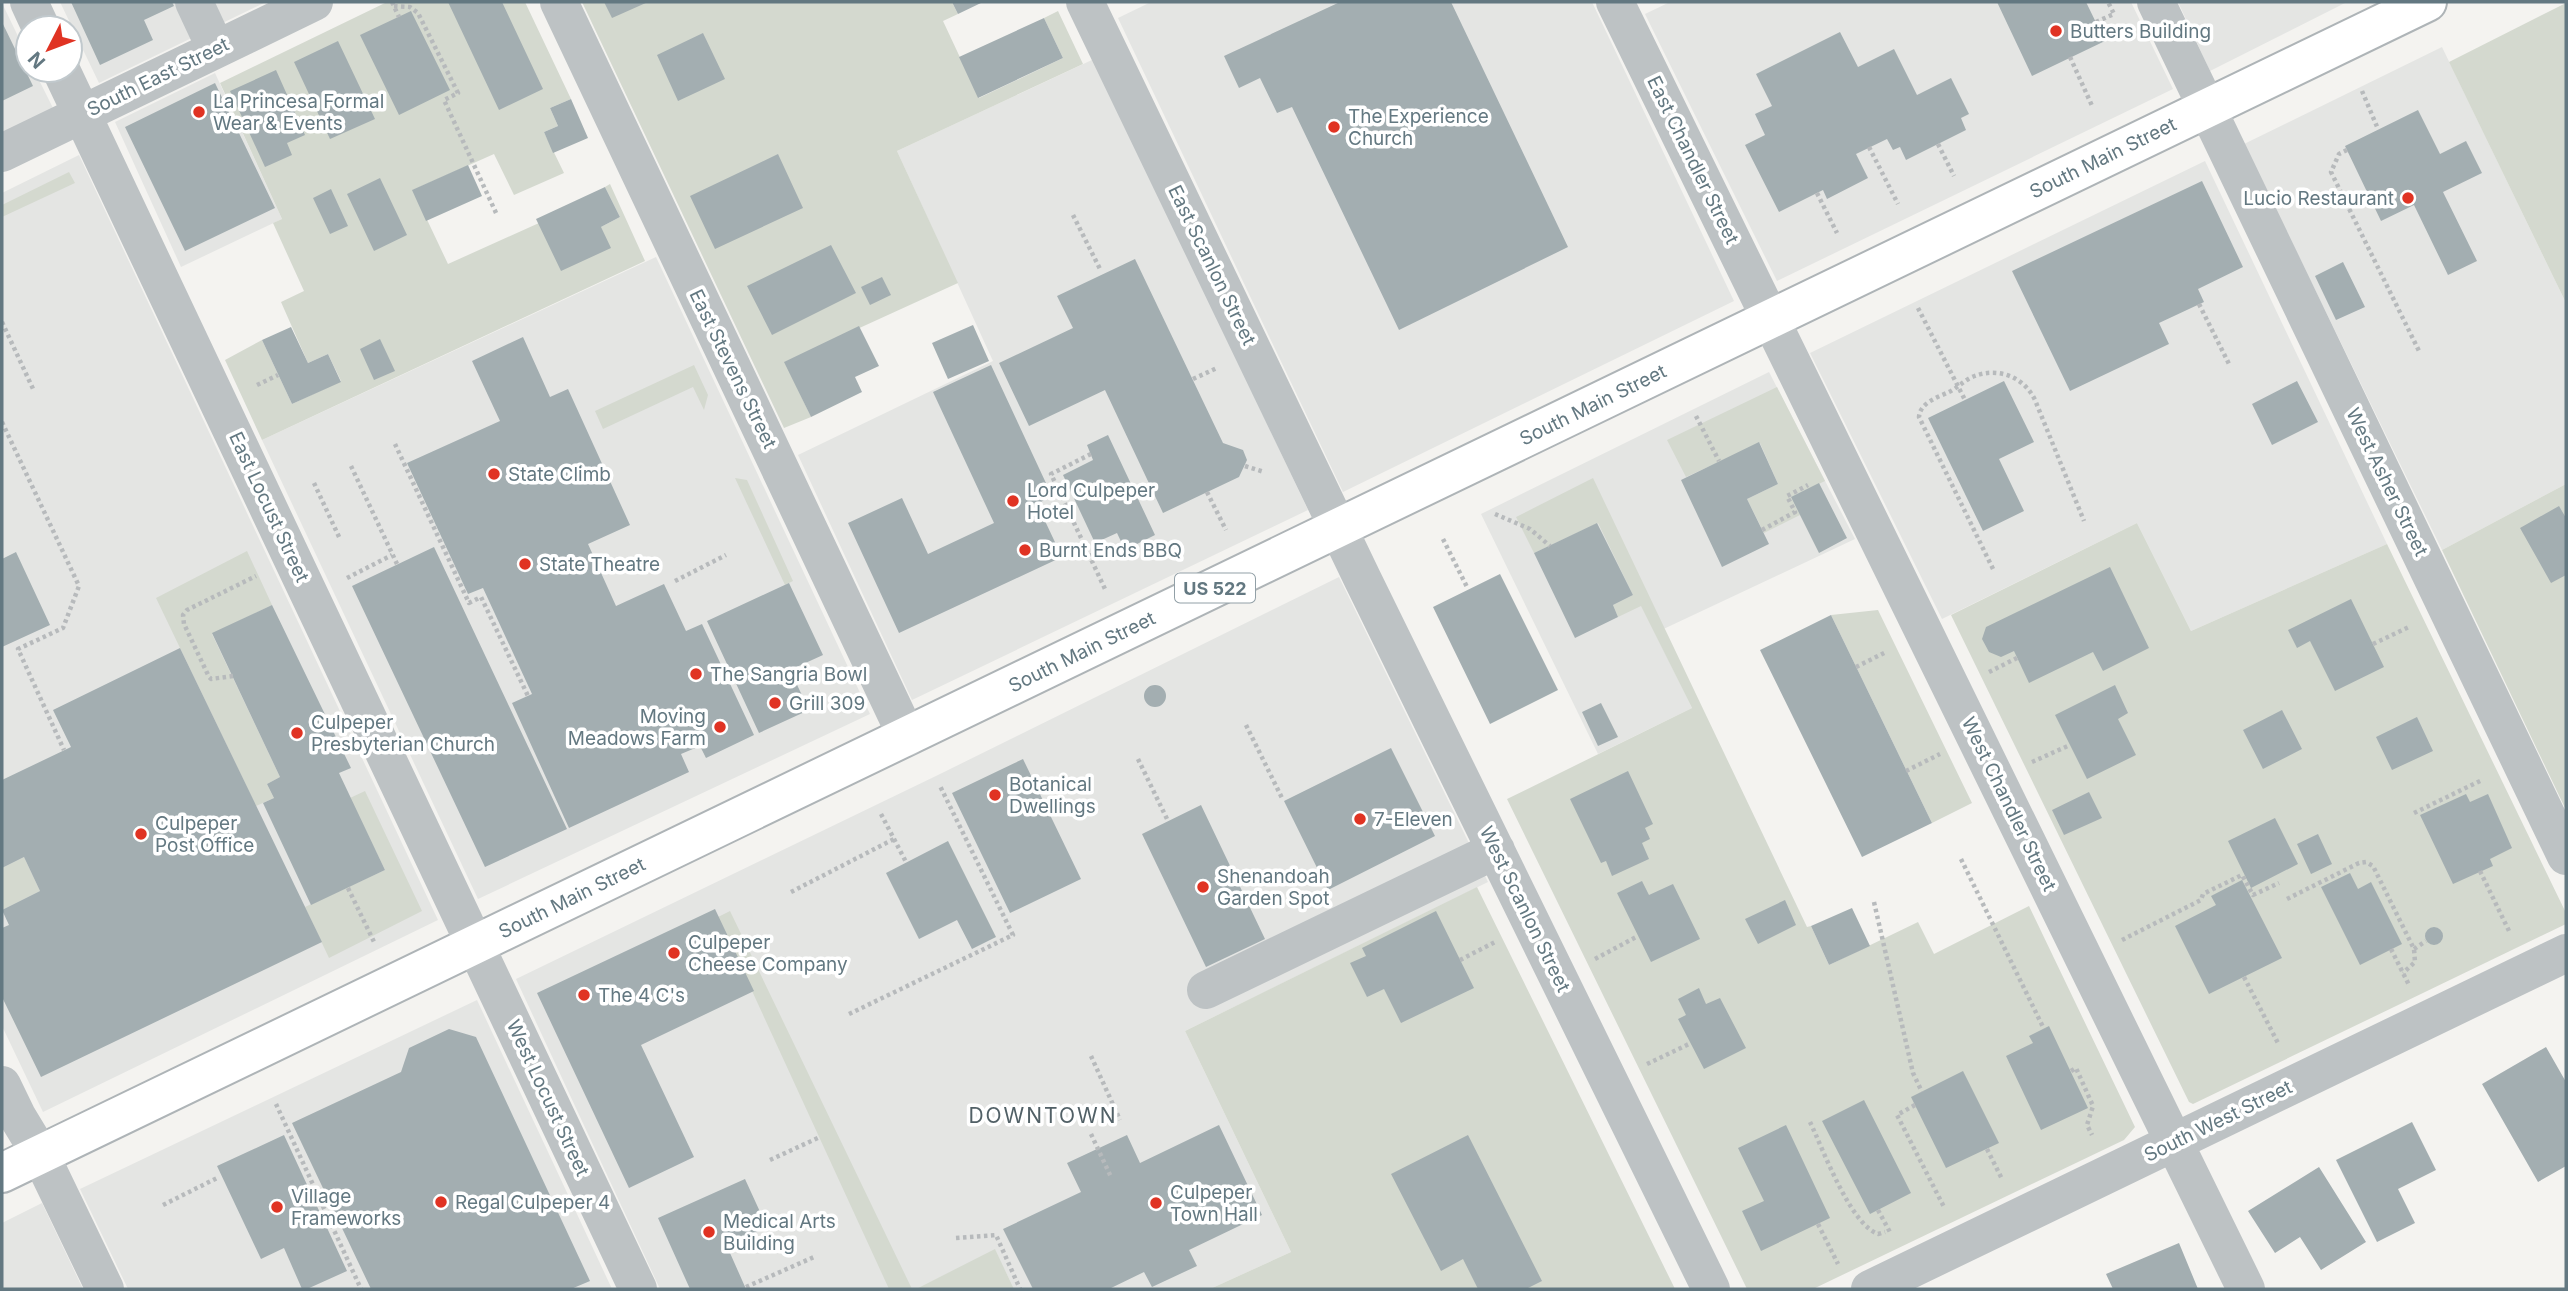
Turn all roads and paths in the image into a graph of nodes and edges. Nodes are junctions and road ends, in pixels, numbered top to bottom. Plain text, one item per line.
1 (194, 2) edge
2 (314, 2) edge
3 (559, 2) edge
4 (1086, 2) edge
5 (1615, 2) edge
6 (2108, 2) edge
7 (2156, 2) edge
8 (2427, 2) edge
9 (393, 4) edge
10 (399, 17) dead end
11 (2096, 22) dead end
12 (216, 49) junction
13 (2070, 57) dead end
14 (68, 84) edge
15 (2362, 91) dead end
16 (2093, 108) dead end
17 (2207, 108) junction
18 (82, 114) junction
19 (2378, 129) dead end
20 (1938, 144) dead end
21 (1869, 147) dead end
22 (2347, 150) dead end
23 (2, 153) edge
24 (1954, 176) dead end
25 (1817, 193) dead end
26 (1898, 204) dead end
27 (497, 215) dead end
28 (1073, 215) dead end
29 (1837, 233) dead end
30 (1100, 269) dead end
31 (2199, 304) dead end
32 (1918, 308) dead end
33 (1771, 319) junction
34 (2, 322) edge
35 (2420, 353) dead end
36 (2230, 366) dead end
37 (1218, 367) dead end
38 (1193, 379) dead end
39 (1958, 387) junction
40 (34, 391) dead end
41 (1965, 400) dead end
42 (1696, 416) dead end
43 (2, 422) edge
44 (395, 444) dead end
45 (1091, 454) dead end
46 (1719, 461) dead end
47 (351, 466) dead end
48 (1844, 468) junction
49 (314, 483) dead end
50 (1207, 492) dead end
51 (1495, 514) dead end
52 (2084, 522) dead end
53 (1338, 528) junction
54 (1226, 530) dead end
55 (1762, 530) dead end
56 (340, 539) dead end
57 (1443, 539) dead end
58 (1550, 546) dead end
59 (393, 555) junction
60 (726, 555) dead end
61 (397, 564) dead end
62 (1993, 569) dead end
63 (266, 571) dead end
64 (675, 580) dead end
65 (337, 583) dead end
66 (1105, 589) dead end
67 (1468, 589) dead end
68 (1889, 651) dead end
69 (2017, 658) dead end
70 (1856, 667) dead end
71 (1986, 674) dead end
72 (233, 676) dead end
73 (528, 696) dead end
74 (1246, 725) dead end
75 (906, 737) junction
76 (2070, 745) dead end
77 (1951, 749) dead end
78 (64, 750) dead end
79 (1138, 759) dead end
80 (2521, 762) junction
81 (2021, 768) dead end
82 (1906, 771) dead end
83 (940, 786) dead end
84 (1282, 798) dead end
85 (2414, 813) dead end
86 (881, 814) dead end
87 (1168, 821) dead end
88 (894, 839) junction
89 (1496, 850) junction
90 (2566, 856) edge
91 (1961, 859) dead end
92 (906, 862) dead end
93 (2480, 871) dead end
94 (2279, 883) dead end
95 (348, 888) dead end
96 (791, 892) dead end
97 (2287, 899) dead end
98 (1874, 902) dead end
99 (2507, 927) dead end
100 (1507, 936) dead end
101 (1638, 936) dead end
102 (2120, 940) dead end
103 (2426, 942) dead end
104 (375, 943) dead end
105 (476, 945) junction
106 (2391, 949) dead end
107 (2414, 949) junction
108 (2566, 953) edge
109 (1460, 960) dead end
110 (1592, 960) dead end
111 (2403, 973) junction
112 (2244, 977) dead end
113 (1206, 990) dead end
114 (2412, 992) dead end
115 (849, 1014) dead end
116 (2044, 1028) dead end
117 (1691, 1043) dead end
118 (2283, 1053) dead end
119 (1091, 1056) dead end
120 (1644, 1066) dead end
121 (2071, 1071) dead end
122 (2, 1085) edge
123 (1922, 1092) dead end
124 (276, 1104) dead end
125 (1915, 1105) dead end
126 (1120, 1120) dead end
127 (1810, 1122) dead end
128 (1091, 1134) dead end
129 (820, 1137) dead end
130 (2174, 1142) junction
131 (2097, 1144) dead end
132 (1987, 1149) dead end
133 (40, 1154) junction
134 (770, 1160) dead end
135 (2, 1173) edge
136 (1111, 1177) dead end
137 (217, 1178) dead end
138 (2006, 1186) dead end
139 (163, 1205) dead end
140 (1948, 1214) dead end
141 (1818, 1224) dead end
142 (1889, 1231) dead end
143 (956, 1238) dead end
144 (814, 1257) dead end
145 (1855, 1279) edge
146 (746, 1287) dead end
147 (105, 1289) edge
148 (361, 1289) edge
149 (638, 1289) edge
150 (1020, 1289) edge
151 (1711, 1289) edge
152 (2246, 1289) edge

1 - 12 street
2 - 12 street, South East Street
3 - 75 street, East Stevens Street
4 - 53 street, East Scanlon Street
5 - 33 street, East Chandler Street
6 - 11 path
7 - 17 street, West Asher Street
8 - 17 main road, South Main Street / US 522
9 - 10 path
9 - 27 path
12 - 18 street, South East Street
13 - 16 path
14 - 18 street, East Locust Street
15 - 19 path
17 - 33 main road, South Main Street / US 522
17 - 80 street, West Asher Street
18 - 23 street, South East Street
18 - 105 street, East Locust Street
20 - 24 path
21 - 26 path
22 - 35 path
25 - 29 path
28 - 30 path
31 - 36 path
32 - 39 path
33 - 48 street, West Chandler Street
33 - 53 main road, South Main Street / US 522
34 - 40 path
37 - 38 path
39 - 41 path
39 - 52 path
39 - 62 path
42 - 46 path
43 - 78 path
44 - 73 path
45 - 66 path
47 - 59 path
48 - 55 path
48 - 130 street, West Chandler Street
49 - 56 path
50 - 54 path
51 - 58 path
53 - 75 main road, South Main Street / US 522
53 - 89 street, West Scanlon Street
57 - 67 path
59 - 61 path
59 - 65 path
60 - 64 path
63 - 72 path
68 - 70 path
69 - 71 path
74 - 84 path
75 - 105 main road, South Main Street / US 522
76 - 81 path
77 - 82 path
79 - 87 path
80 - 85 path
80 - 90 street, West Asher Street
83 - 115 path
86 - 88 path
88 - 92 path
88 - 96 path
89 - 113 street
89 - 151 street, West Scanlon Street
91 - 116 path
93 - 99 path
94 - 102 path
95 - 104 path
97 - 107 path
98 - 123 path
100 - 109 path
101 - 110 path
103 - 107 path
105 - 133 main road, South Main Street / US 522
105 - 149 street, West Locust Street
106 - 111 path
107 - 111 path
108 - 130 street, South West Street
111 - 114 path
112 - 118 path
117 - 120 path
119 - 126 path
121 - 131 path
122 - 133 street
124 - 148 path
125 - 140 path
127 - 142 path
128 - 136 path
129 - 134 path
130 - 145 street, South West Street
130 - 152 street, West Chandler Street
132 - 138 path
133 - 135 main road, South Main Street / US 522
133 - 147 street
137 - 139 path
141 - 145 path
143 - 150 path
144 - 146 path

